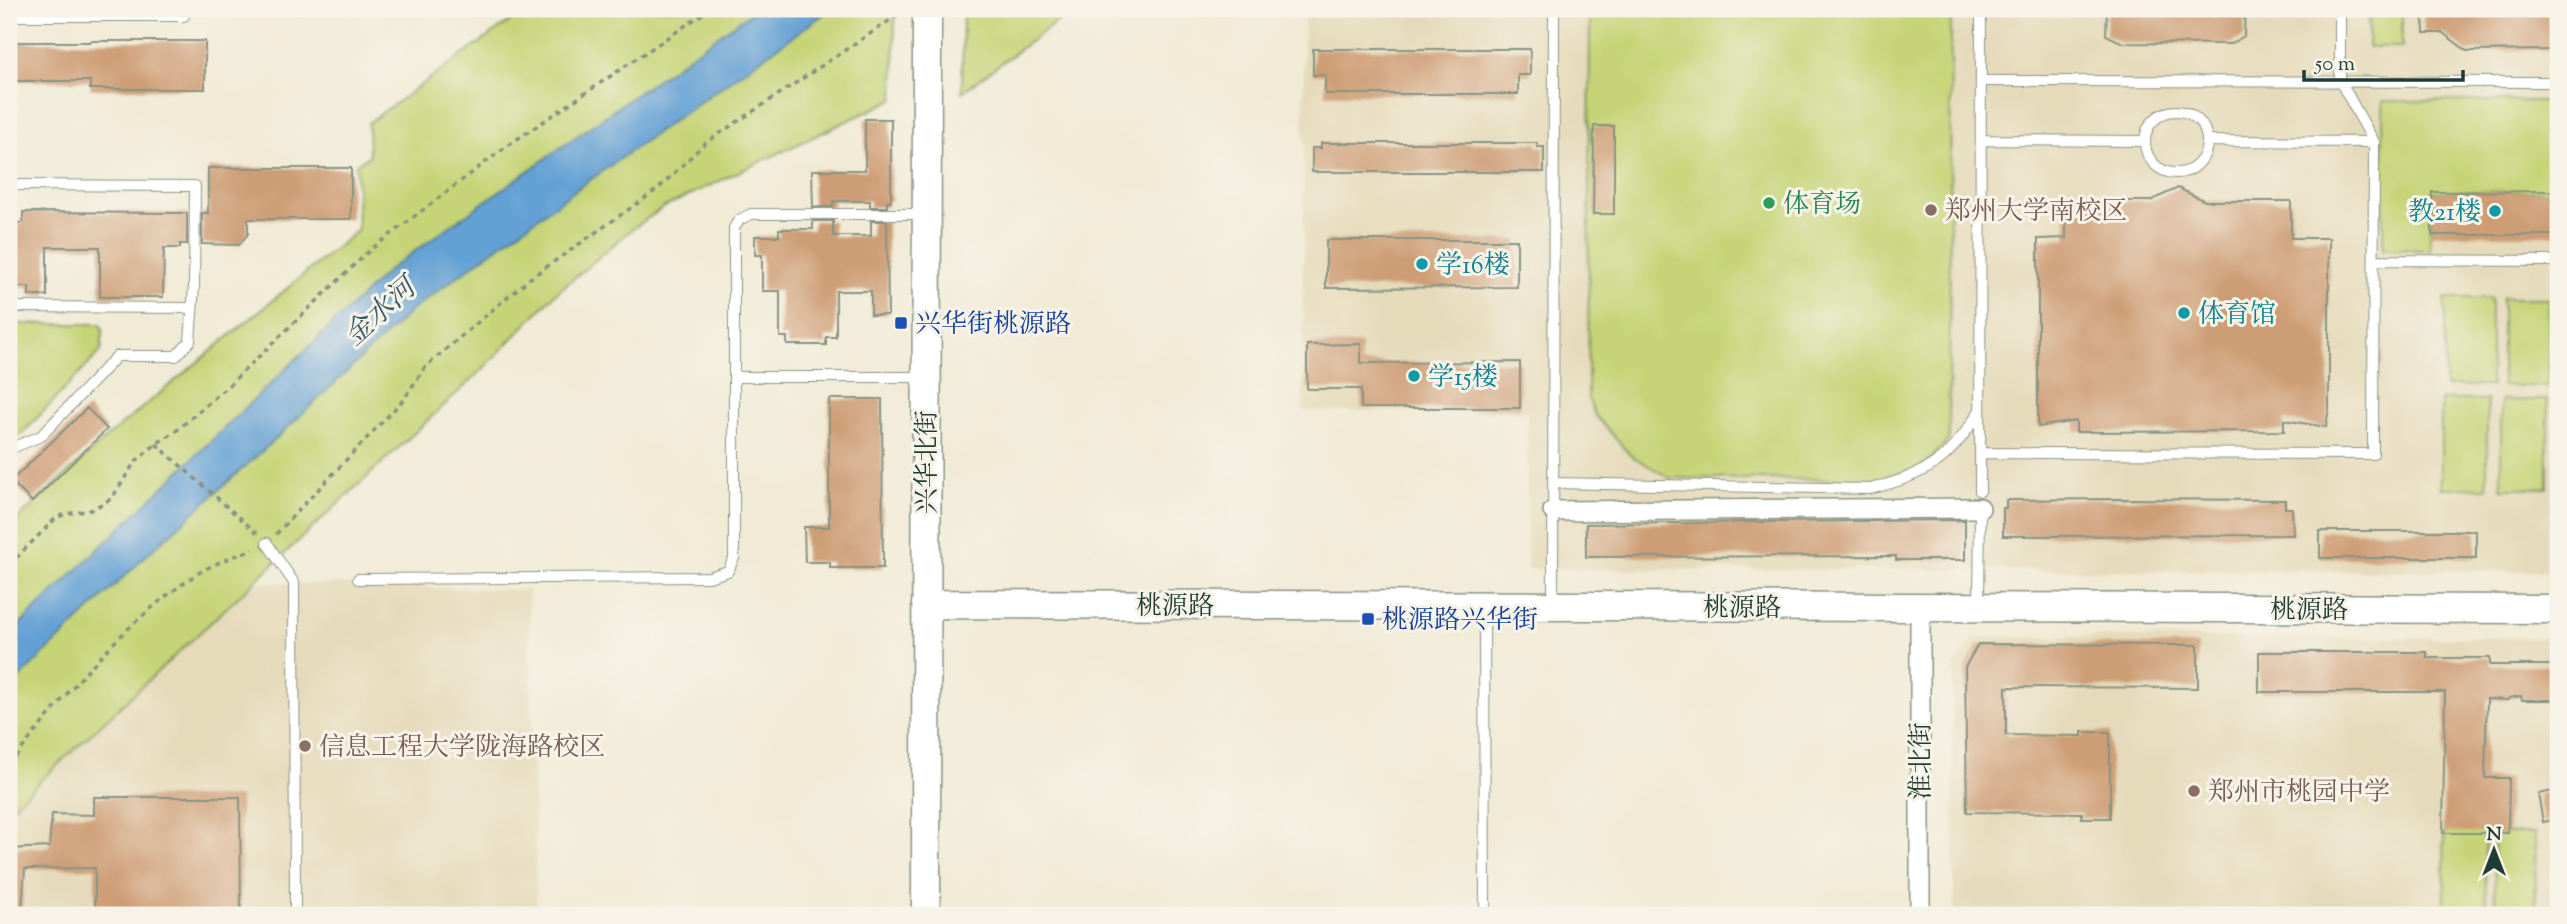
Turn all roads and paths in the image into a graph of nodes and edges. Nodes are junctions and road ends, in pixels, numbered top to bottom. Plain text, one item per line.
1 (184, 9) edge
2 (710, 9) edge
3 (907, 9) edge
4 (927, 9) edge
5 (1554, 9) edge
6 (1981, 9) edge
7 (2340, 9) edge
8 (9, 16) edge
9 (1981, 80) junction
10 (2340, 81) junction
11 (2558, 82) edge
12 (1981, 140) junction
13 (2144, 141) junction
14 (2207, 141) junction
15 (2374, 142) junction
16 (9, 186) edge
17 (927, 214) junction
18 (2374, 260) junction
19 (2558, 261) edge
20 (9, 307) edge
21 (192, 308) junction
22 (734, 377) junction
23 (926, 377) junction
24 (1980, 410) junction
25 (156, 444) junction
26 (9, 449) edge
27 (1980, 453) junction
28 (1553, 483) junction
29 (1980, 501) junction
30 (1553, 511) junction
31 (267, 543) junction
32 (9, 565) edge
33 (358, 579) dead end
34 (926, 604) junction
35 (1484, 606) junction
36 (1553, 606) junction
37 (1920, 607) junction
38 (1979, 608) junction
39 (2558, 610) edge
40 (9, 765) edge
41 (295, 915) edge
42 (926, 915) edge
43 (1485, 915) edge
44 (1920, 915) edge

1 - 8 lane
2 - 25 path
3 - 31 path
4 - 17 street, 兴华北街
5 - 28 lane
6 - 9 lane
7 - 10 lane
9 - 10 lane
9 - 12 lane
10 - 11 lane
10 - 15 lane
12 - 13 lane
12 - 24 lane
13 - 14 lane
13 - 14 lane
14 - 15 lane
15 - 18 lane
16 - 21 lane
17 - 22 lane
17 - 23 street, 兴华北街
18 - 19 lane
18 - 27 lane
20 - 21 lane
21 - 26 lane
22 - 23 lane
22 - 33 lane
23 - 34 street, 兴华北街
24 - 27 lane
24 - 28 lane
25 - 31 path
25 - 32 path
27 - 29 lane
28 - 30 lane
29 - 30 street
29 - 38 lane
30 - 36 lane
31 - 40 path
31 - 41 lane
34 - 35 street, 桃源路
34 - 42 street, 兴华北街
35 - 36 street, 桃源路
35 - 43 lane
36 - 37 street, 桃源路
37 - 38 street, 桃源路
37 - 44 street, 淮北街
38 - 39 street, 桃源路

